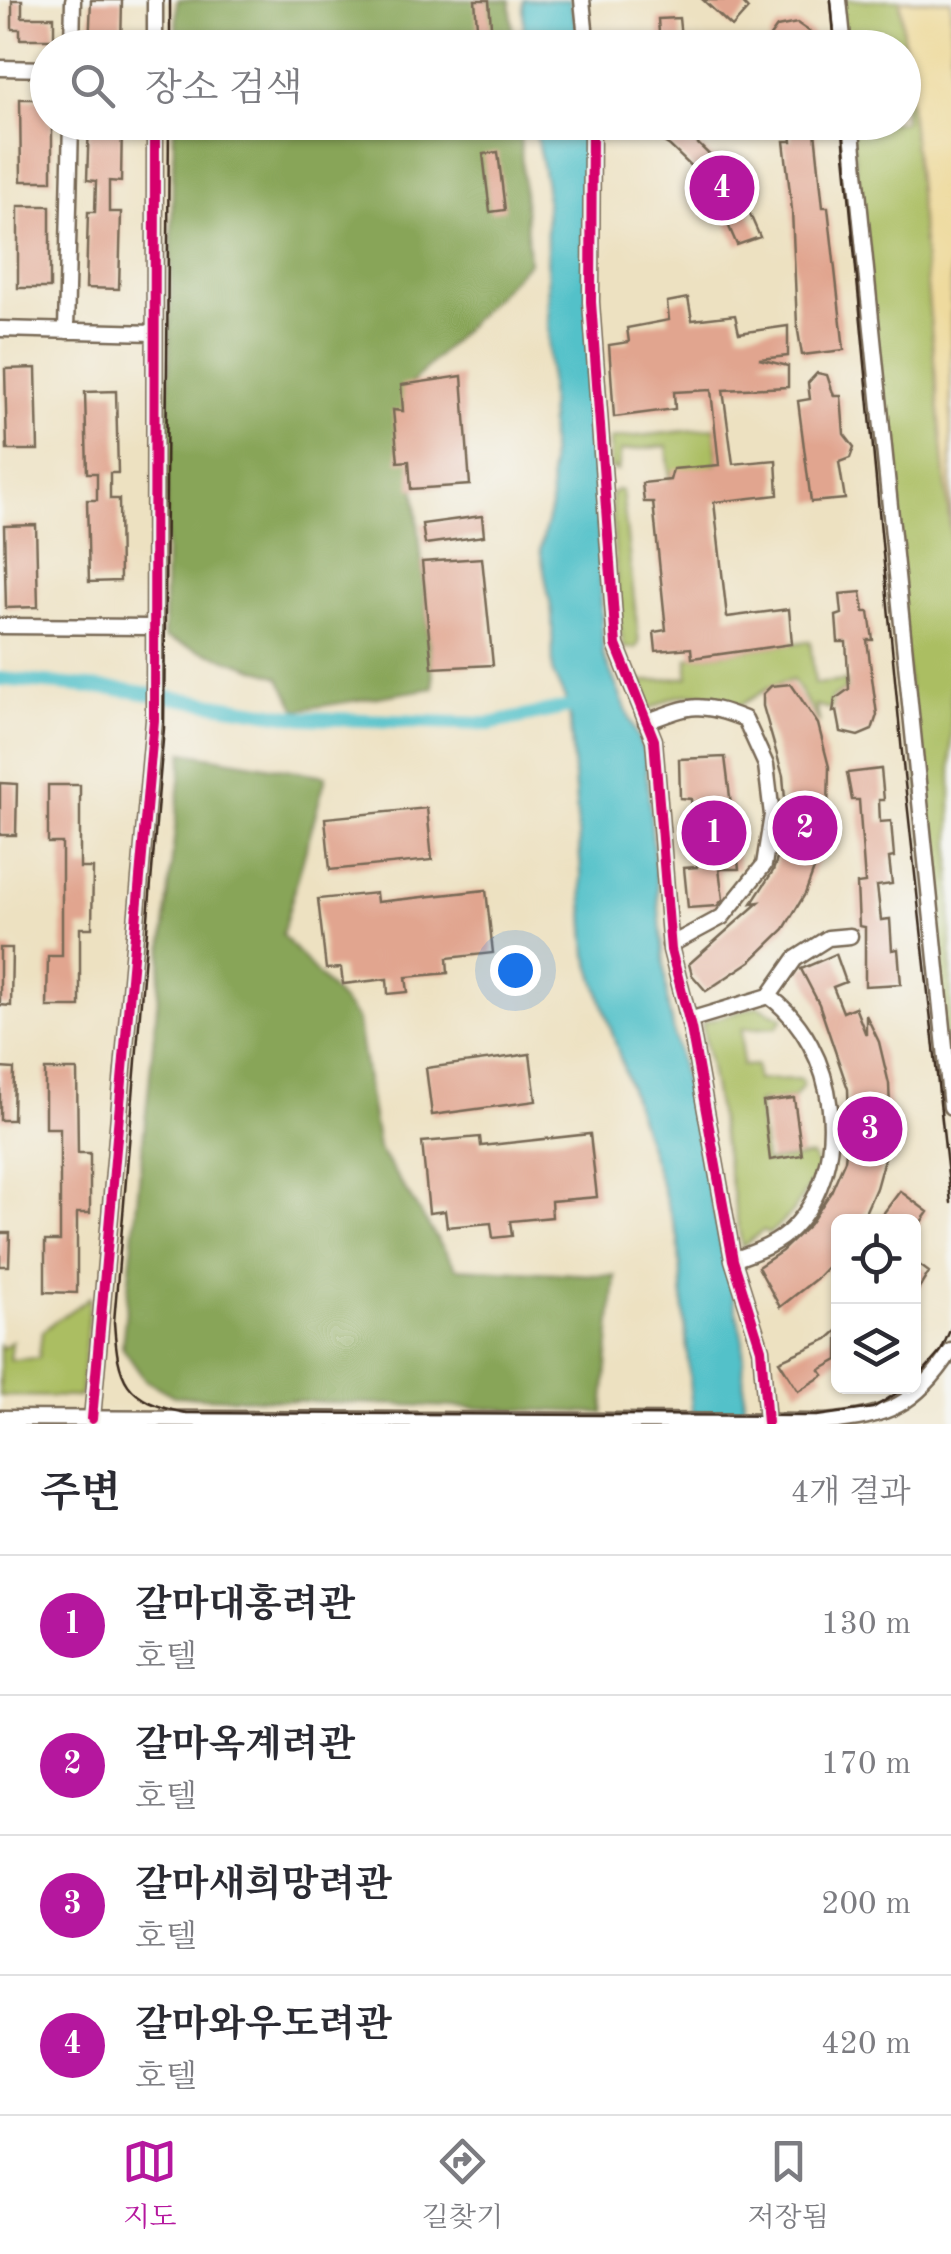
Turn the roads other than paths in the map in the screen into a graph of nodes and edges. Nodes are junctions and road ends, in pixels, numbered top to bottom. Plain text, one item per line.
1 (73, 0) edge
2 (155, 0) edge
3 (582, 0) edge
4 (839, 0) edge
5 (72, 30) edge
6 (155, 30) edge
7 (586, 30) edge
8 (842, 30) edge
9 (0, 68) edge
10 (30, 69) edge
11 (70, 140) edge
12 (155, 140) edge
13 (592, 140) edge
14 (853, 140) edge
15 (0, 329) edge
16 (66, 331) junction
17 (154, 333) junction
18 (0, 626) edge
19 (153, 627) junction
20 (646, 722) junction
21 (850, 936) dead end
22 (670, 945) junction
23 (769, 996) junction
24 (689, 1020) junction
25 (951, 1106) edge
26 (733, 1260) junction
27 (951, 1350) edge
28 (0, 1418) edge
29 (891, 1418) edge
30 (92, 1419) junction
31 (678, 1422) edge
32 (753, 1423) edge
33 (767, 1423) edge

1 - 5 street
2 - 6 street
3 - 7 street
4 - 8 street
9 - 10 street
11 - 16 street
12 - 17 street
13 - 20 street
14 - 25 street
15 - 16 street
16 - 17 street
17 - 19 street
18 - 19 street
19 - 30 street
20 - 22 street
20 - 22 street
21 - 23 street
22 - 24 street
23 - 24 street
23 - 26 street
24 - 26 street
26 - 33 street
27 - 29 street
28 - 30 street
29 - 33 street
30 - 31 street
31 - 32 street
32 - 33 street

